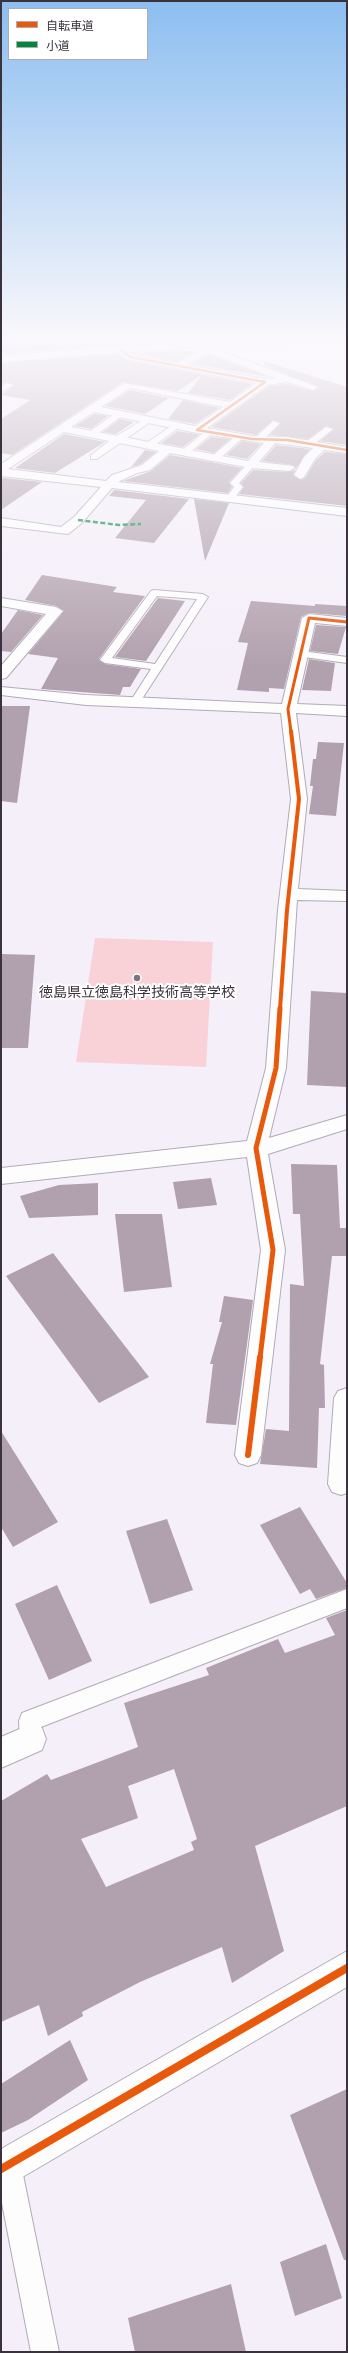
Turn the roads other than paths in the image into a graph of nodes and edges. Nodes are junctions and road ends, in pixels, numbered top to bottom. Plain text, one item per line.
1 (34, 449) edge
2 (105, 449) edge
3 (162, 449) edge
4 (189, 449) edge
5 (226, 449) edge
6 (265, 449) edge
7 (318, 449) edge
8 (168, 450) junction
9 (184, 453) junction
10 (94, 457) dead end
11 (214, 459) junction
12 (251, 465) junction
13 (289, 468) dead end
14 (1, 471) edge
15 (300, 475) dead end
16 (106, 485) junction
17 (229, 499) junction
18 (347, 512) edge
19 (1, 522) edge
20 (1, 602) edge
21 (347, 622) edge
22 (301, 654) junction
23 (347, 660) edge
24 (157, 667) junction
25 (1, 675) edge
26 (1, 690) edge
27 (347, 696) edge
28 (135, 702) junction
29 (288, 709) junction
30 (345, 711) edge
31 (289, 894) junction
32 (347, 896) edge
33 (347, 1122) edge
34 (256, 1148) junction
35 (1, 1176) edge
36 (347, 1398) edge
37 (248, 1455) dead end
38 (341, 1484) dead end
39 (347, 1598) edge
40 (31, 1740) joint
41 (1, 1753) edge
42 (347, 1968) edge
43 (4, 2167) edge
44 (45, 2352) edge

1 - 14 street
2 - 10 lane
3 - 8 street
4 - 9 lane
5 - 11 lane
6 - 12 street
7 - 15 street
8 - 9 street
8 - 16 street
9 - 11 street
11 - 12 street
12 - 13 street
12 - 17 lane
14 - 16 street
16 - 17 street
16 - 19 street
17 - 18 street
20 - 25 street
21 - 22 street
22 - 23 lane
22 - 29 street
24 - 24 lane
24 - 28 lane
26 - 28 street
27 - 30 street
28 - 29 street
29 - 30 street
29 - 31 street
31 - 32 street
31 - 34 street
33 - 34 street
34 - 35 street
34 - 37 street
36 - 38 street
39 - 40 lane
40 - 41 street
42 - 43 street
43 - 44 lane

